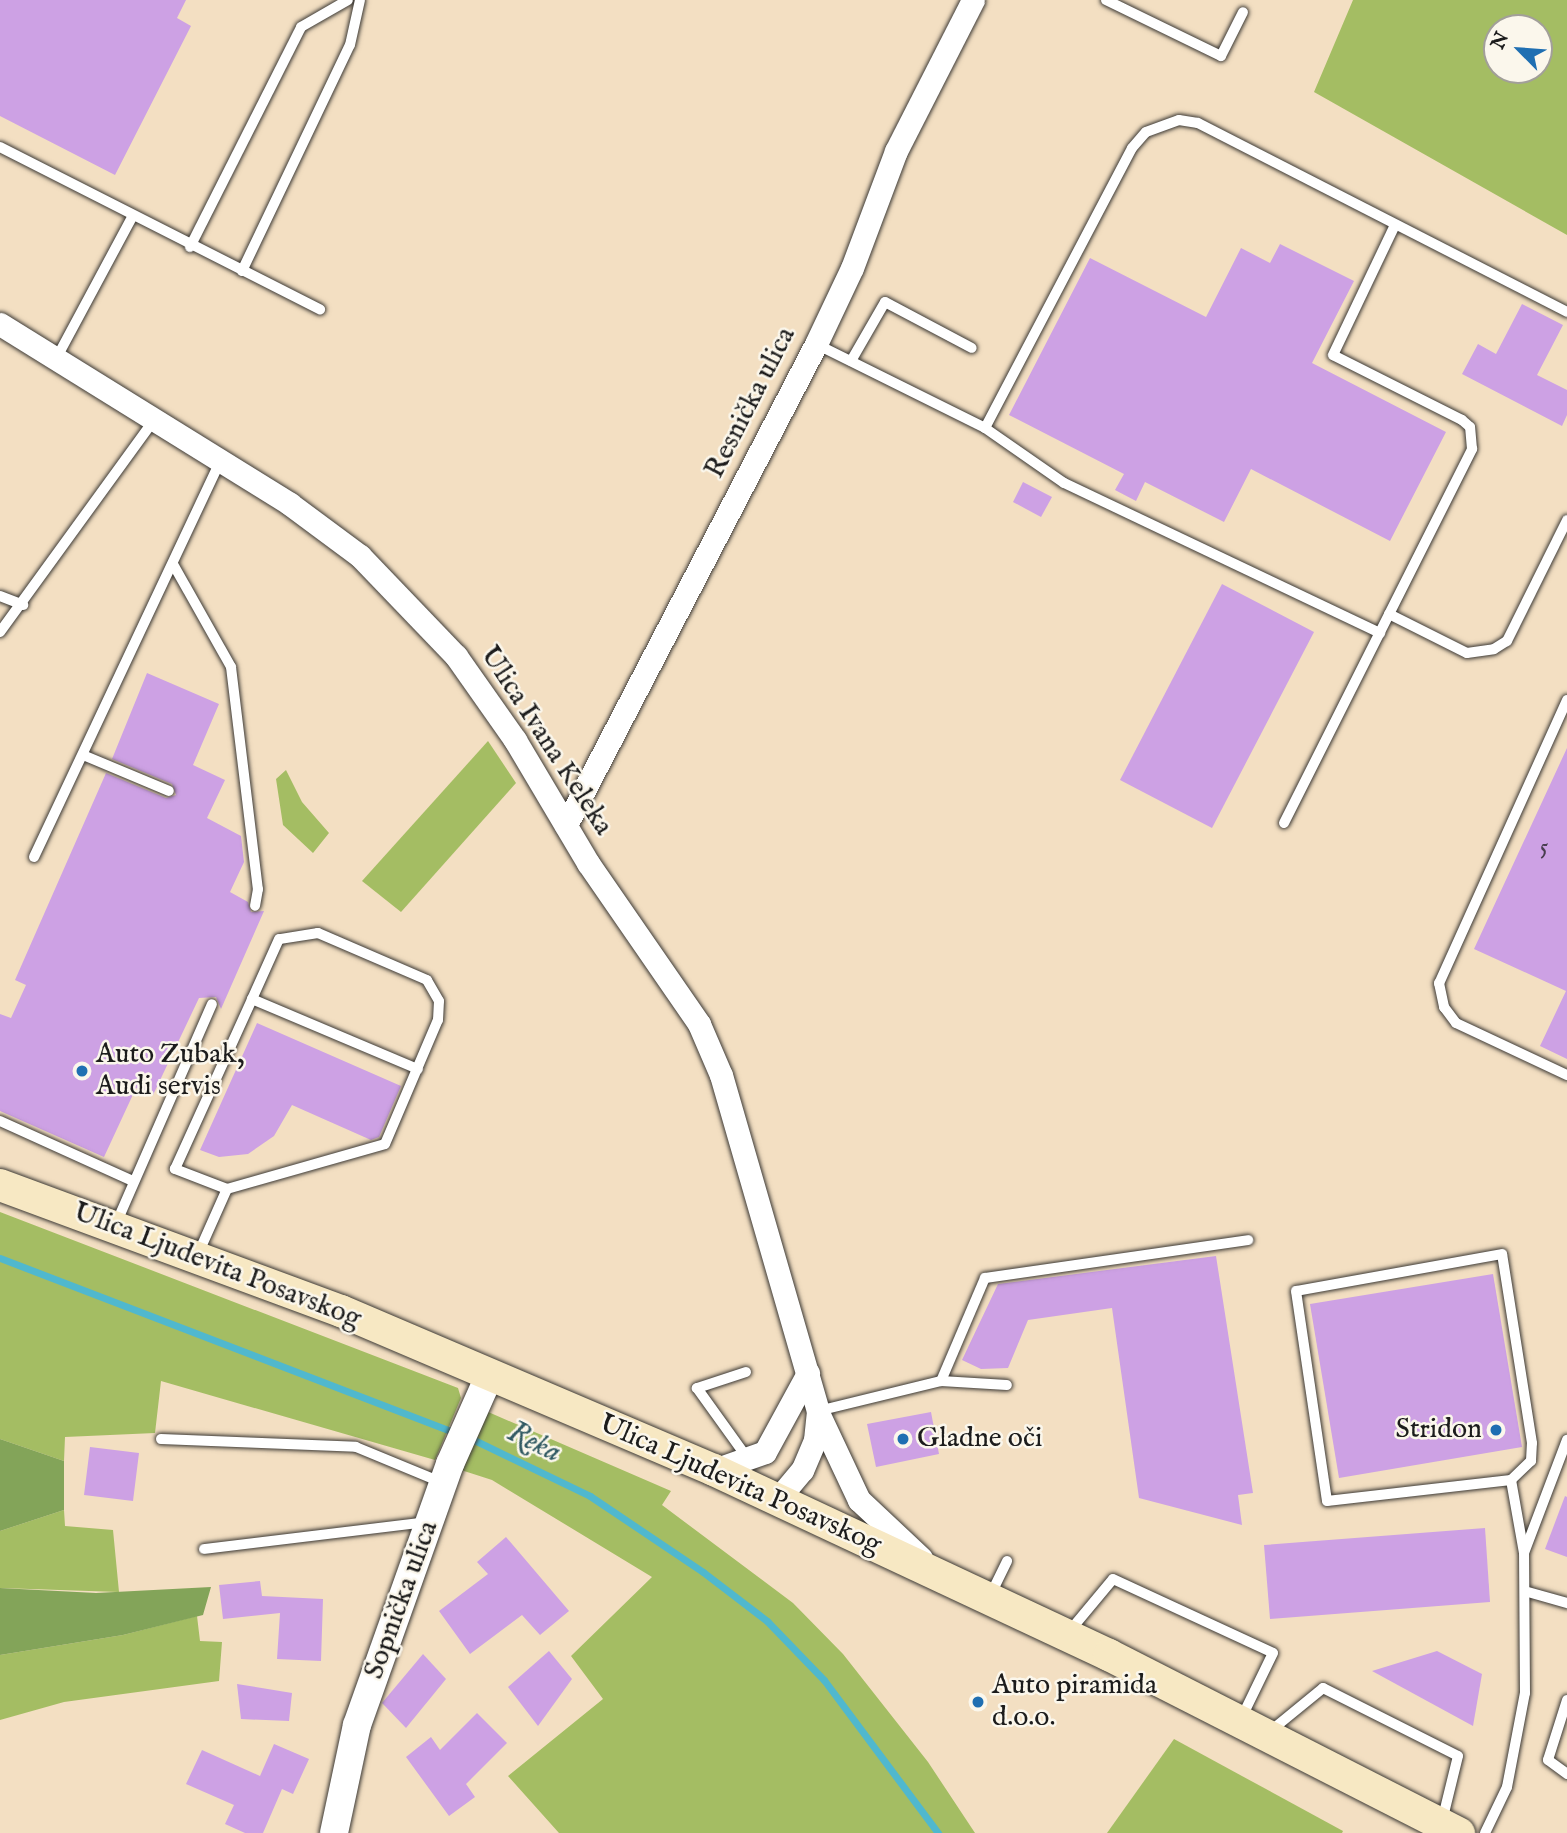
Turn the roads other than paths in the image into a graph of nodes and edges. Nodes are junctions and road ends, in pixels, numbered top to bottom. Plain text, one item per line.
1 (348, 0) edge
2 (360, 0) edge
3 (973, 0) edge
4 (1106, 0) edge
5 (1243, 12) dead end
6 (0, 147) edge
7 (132, 217) junction
8 (1395, 225) junction
9 (190, 247) junction
10 (242, 271) junction
11 (320, 309) dead end
12 (1567, 312) edge
13 (0, 324) edge
14 (816, 344) junction
15 (972, 348) dead end
16 (55, 359) junction
17 (851, 361) junction
18 (154, 420) junction
19 (985, 428) junction
20 (221, 460) junction
21 (1567, 520) edge
22 (173, 564) junction
23 (0, 596) edge
24 (23, 605) junction
25 (1389, 614) junction
26 (0, 632) edge
27 (1380, 633) junction
28 (1567, 700) edge
29 (83, 755) junction
30 (169, 791) dead end
31 (1284, 823) dead end
32 (566, 825) junction
33 (34, 857) dead end
34 (255, 906) dead end
35 (252, 999) junction
36 (212, 1004) dead end
37 (418, 1069) junction
38 (1567, 1075) edge
39 (0, 1121) edge
40 (133, 1181) junction
41 (0, 1185) edge
42 (227, 1189) junction
43 (115, 1226) junction
44 (1248, 1240) dead end
45 (197, 1256) junction
46 (746, 1372) dead end
47 (808, 1373) junction
48 (490, 1374) junction
49 (942, 1381) junction
50 (1007, 1385) dead end
51 (817, 1411) junction
52 (161, 1439) dead end
53 (1567, 1440) edge
54 (750, 1461) junction
55 (714, 1471) junction
56 (447, 1474) junction
57 (1511, 1480) junction
58 (777, 1500) junction
59 (430, 1522) junction
60 (204, 1549) dead end
61 (1524, 1553) junction
62 (1007, 1560) dead end
63 (945, 1578) junction
64 (1528, 1592) junction
65 (989, 1599) junction
66 (1567, 1603) edge
67 (1067, 1635) junction
68 (1567, 1700) edge
69 (1253, 1728) junction
70 (1567, 1774) edge
71 (1450, 1829) edge
72 (334, 1833) edge
73 (1485, 1833) edge

1 - 9 lane
2 - 10 lane
3 - 14 street, Resnička ulica
4 - 5 lane
6 - 7 lane
7 - 9 lane
7 - 16 lane
8 - 12 lane
8 - 19 lane
8 - 25 lane
9 - 10 lane
10 - 11 lane
13 - 16 street, Ulica Ivana Keleka
14 - 17 lane
14 - 32 street, Resnička ulica
15 - 17 lane
16 - 18 street, Ulica Ivana Keleka
17 - 19 lane
18 - 20 street, Ulica Ivana Keleka
18 - 24 lane
19 - 27 lane
20 - 22 lane
20 - 32 street, Ulica Ivana Keleka
21 - 25 lane
22 - 29 lane
22 - 34 lane
23 - 24 lane
24 - 26 lane
25 - 27 lane
27 - 31 lane
28 - 38 lane
29 - 30 lane
29 - 33 lane
32 - 47 street, Ulica Ivana Keleka
35 - 37 lane
35 - 37 lane
35 - 42 lane
36 - 40 lane
37 - 42 lane
39 - 40 lane
40 - 43 lane
41 - 43 main road, Ulica Ljudevita Posavskog
42 - 45 lane
43 - 45 main road, Ulica Ljudevita Posavskog
44 - 49 lane
45 - 48 main road, Ulica Ljudevita Posavskog
46 - 54 lane
47 - 51 street, Ulica Ivana Keleka
47 - 54 street
48 - 55 main road, Ulica Ljudevita Posavskog
48 - 56 street, Sopnička ulica
49 - 50 lane
49 - 51 lane
51 - 58 street, Ulica Ivana Keleka
51 - 63 street, Ulica Ivana Keleka
52 - 56 lane
53 - 61 lane
54 - 55 street
55 - 58 main road, Ulica Ljudevita Posavskog
56 - 59 street, Sopnička ulica
57 - 57 lane
57 - 61 lane
58 - 63 main road, Ulica Ljudevita Posavskog
59 - 60 lane
59 - 72 street, Sopnička ulica
61 - 64 lane
62 - 65 lane
63 - 65 main road, Ulica Ljudevita Posavskog
64 - 66 lane
64 - 73 lane
65 - 67 main road, Ulica Ljudevita Posavskog
67 - 69 main road, Ulica Ljudevita Posavskog
67 - 69 lane
68 - 70 lane
69 - 71 main road, Ulica Ljudevita Posavskog
69 - 71 lane

